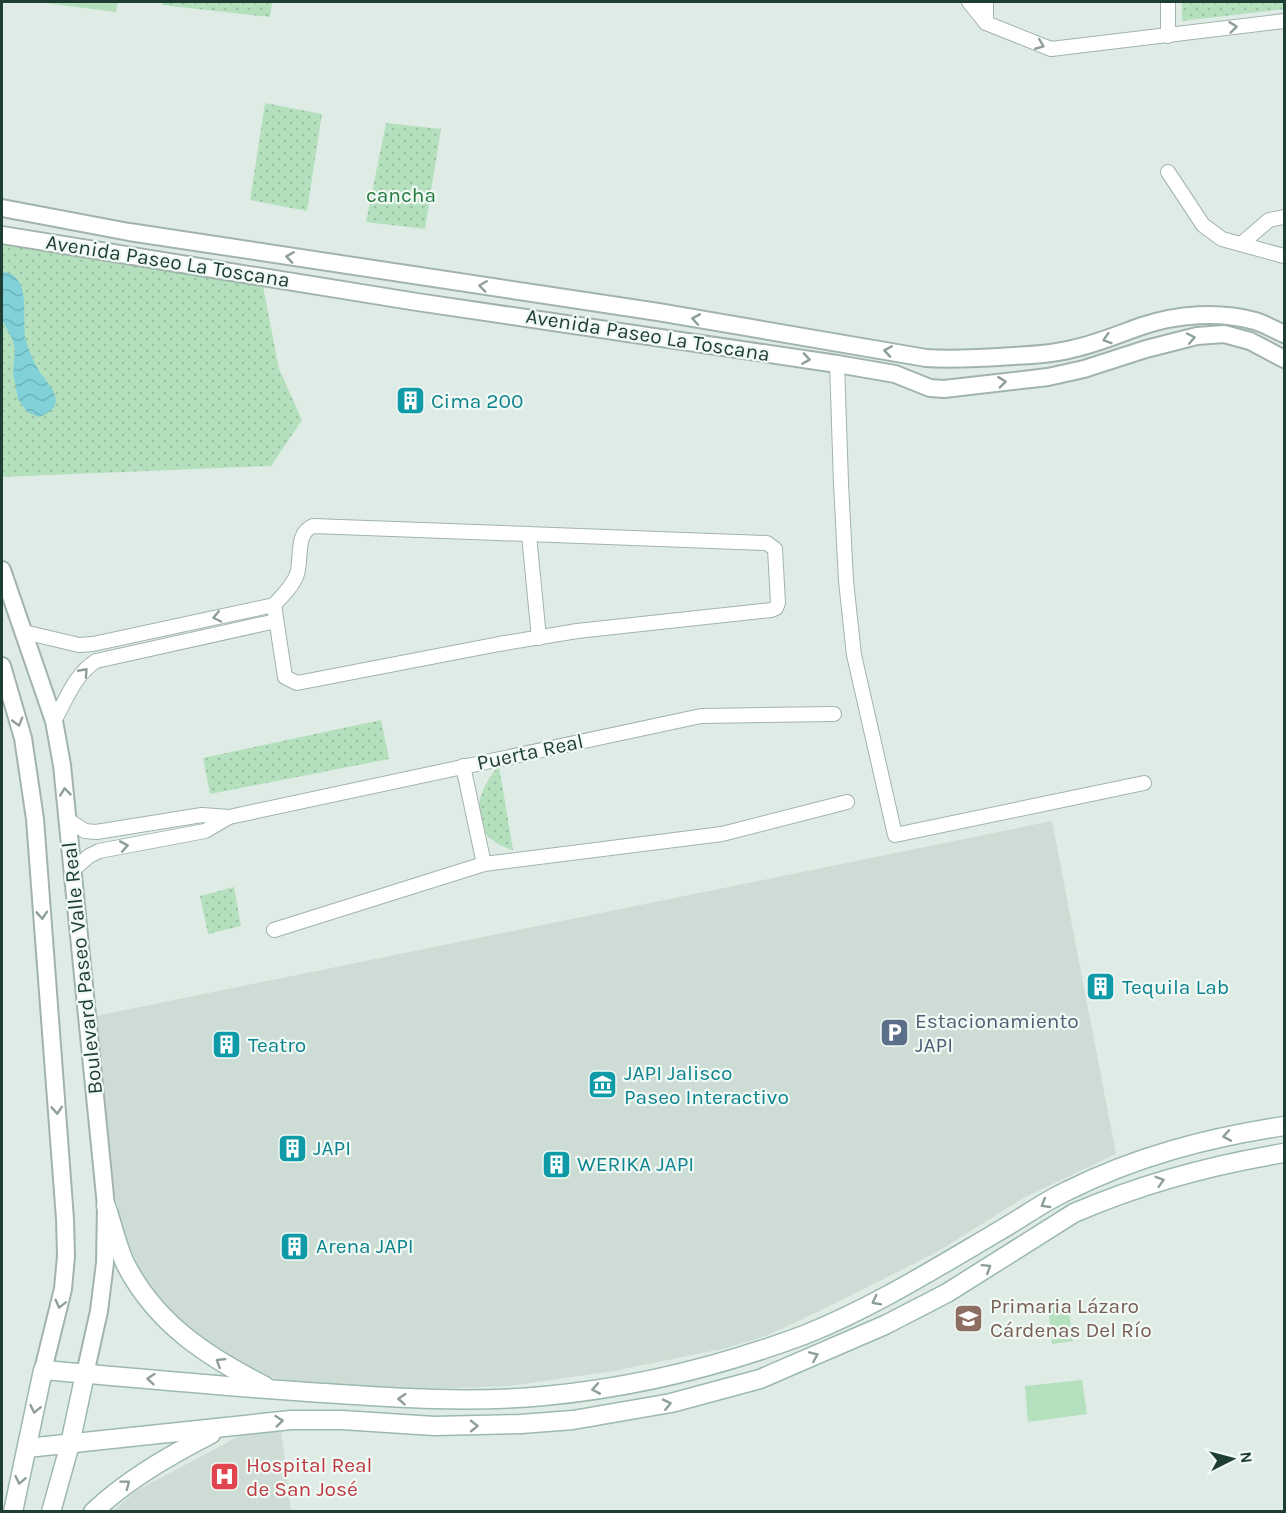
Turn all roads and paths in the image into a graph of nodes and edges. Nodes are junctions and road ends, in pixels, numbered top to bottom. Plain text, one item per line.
1 (969, 2) edge
2 (986, 2) edge
3 (1168, 2) edge
4 (1284, 21) edge
5 (986, 23) junction
6 (1168, 36) junction
7 (1168, 172) dead end
8 (2, 208) edge
9 (1284, 217) edge
10 (129, 232) junction
11 (2, 235) edge
12 (1240, 244) junction
13 (126, 255) junction
14 (1284, 256) edge
15 (378, 271) junction
16 (421, 277) junction
17 (524, 292) junction
18 (371, 294) junction
19 (566, 299) junction
20 (417, 302) junction
21 (519, 316) junction
22 (561, 322) junction
23 (1284, 334) edge
24 (1044, 354) junction
25 (1284, 359) edge
26 (837, 364) junction
27 (1048, 377) junction
28 (529, 535) junction
29 (2, 570) edge
30 (274, 605) junction
31 (276, 621) junction
32 (24, 632) junction
33 (538, 638) junction
34 (2, 666) edge
35 (834, 714) dead end
36 (54, 721) junction
37 (463, 766) junction
38 (1144, 783) dead end
39 (847, 802) dead end
40 (229, 817) junction
41 (68, 820) junction
42 (152, 823) junction
43 (155, 841) junction
44 (484, 864) junction
45 (73, 870) junction
46 (274, 930) dead end
47 (1284, 1126) edge
48 (1284, 1153) edge
49 (106, 1206) junction
50 (755, 1351) junction
51 (43, 1370) junction
52 (85, 1374) junction
53 (760, 1379) junction
54 (272, 1390) junction
55 (221, 1429) junction
56 (70, 1444) junction
57 (27, 1448) junction
58 (13, 1512) edge
59 (51, 1512) edge
60 (93, 1512) edge

1 - 5 street
2 - 5 street
3 - 6 street
6 -> 4 street
5 -> 6 street
7 - 12 street
8 - 10 street, Avenida Paseo La Toscana
9 - 12 street
10 - 13 street
15 -> 10 street, Avenida Paseo La Toscana
11 - 13 street, Avenida Paseo La Toscana
12 - 14 street
13 - 18 street, Avenida Paseo La Toscana
15 - 16 street, Avenida Paseo La Toscana
15 - 18 street
17 -> 16 street, Avenida Paseo La Toscana
16 - 20 street
17 - 19 street, Avenida Paseo La Toscana
17 - 21 street
18 - 20 street, Avenida Paseo La Toscana
19 - 22 street
24 -> 19 street, Avenida Paseo La Toscana
20 - 21 street, Avenida Paseo La Toscana
21 - 22 street, Avenida Paseo La Toscana
22 -> 26 street, Avenida Paseo La Toscana
23 -> 24 street, Avenida Paseo La Toscana
24 - 27 street
27 -> 25 street, Avenida Paseo La Toscana
26 -> 27 street, Avenida Paseo La Toscana
26 - 38 street
28 - 30 street
28 - 33 street
28 - 33 street
29 - 32 street, Boulevard Paseo Valle Real
30 - 31 street
30 -> 32 street
31 - 33 street
36 -> 31 street
32 - 36 street, Boulevard Paseo Valle Real
34 -> 51 street, Boulevard Paseo Valle Real
35 - 37 street, Puerta Real
41 -> 36 street, Boulevard Paseo Valle Real
37 - 40 street, Puerta Real
37 - 44 street
39 - 44 street
40 - 42 street, Puerta Real
40 - 43 street, Puerta Real
41 - 42 street, Puerta Real
41 - 45 street, Boulevard Paseo Valle Real
42 - 43 street
45 -> 43 street, Puerta Real
44 - 46 street
45 - 49 street, Boulevard Paseo Valle Real
47 -> 50 main road
53 -> 48 main road
49 - 52 street, Boulevard Paseo Valle Real
54 -> 49 main road
50 - 53 main road
50 -> 54 main road
51 - 52 main road
51 -> 57 main road
54 -> 52 main road
52 - 56 main road
55 -> 53 main road
55 - 56 main road
60 -> 55 main road
56 - 57 main road
56 - 59 main road
57 -> 58 main road

